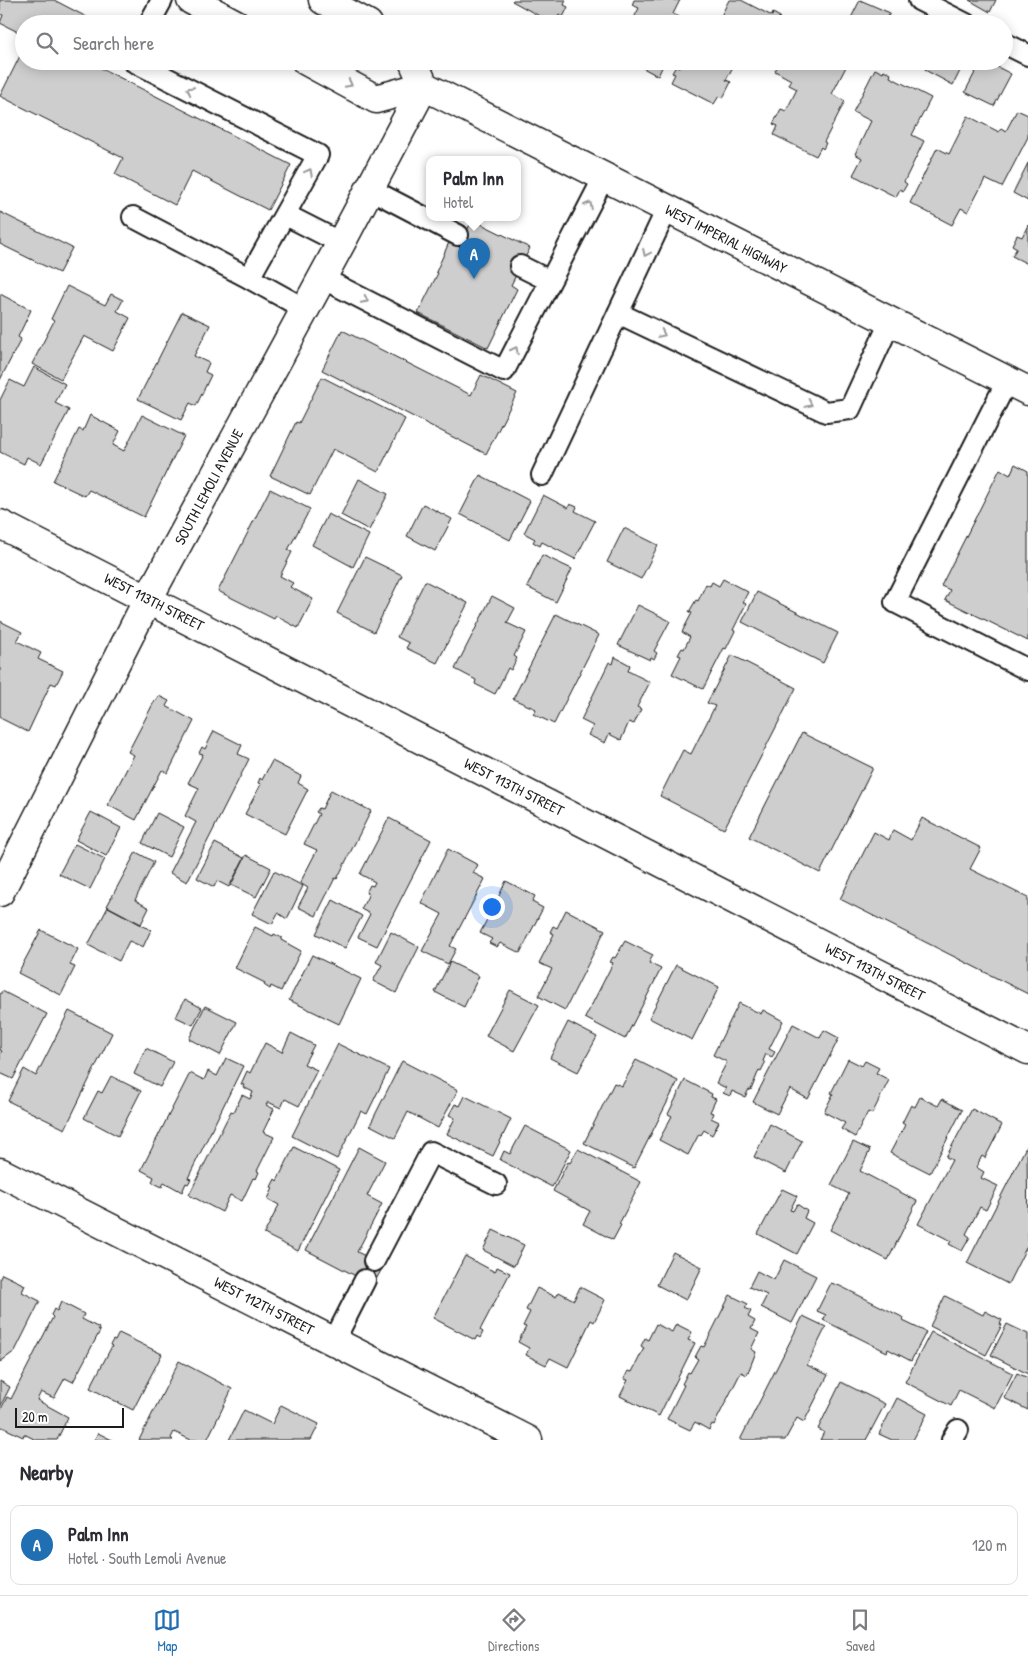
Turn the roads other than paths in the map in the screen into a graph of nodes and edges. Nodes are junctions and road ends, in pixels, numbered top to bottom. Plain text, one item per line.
1 (162, 0) edge
2 (191, 0) edge
3 (323, 0) edge
4 (919, 0) edge
5 (154, 15) edge
6 (219, 15) edge
7 (351, 15) edge
8 (948, 15) edge
9 (1013, 48) edge
10 (1028, 55) edge
11 (151, 70) edge
12 (323, 70) edge
13 (417, 70) edge
14 (424, 86) junction
15 (604, 177) junction
16 (370, 189) junction
17 (667, 209) junction
18 (286, 215) junction
19 (133, 217) dead end
20 (426, 218) edge
21 (431, 221) edge
22 (458, 235) dead end
23 (341, 243) junction
24 (520, 266) dead end
25 (249, 278) junction
26 (322, 278) junction
27 (550, 281) junction
28 (305, 309) junction
29 (618, 313) junction
30 (890, 322) junction
31 (1018, 386) edge
32 (542, 474) dead end
33 (0, 524) edge
34 (148, 600) junction
35 (1028, 670) edge
36 (0, 892) edge
37 (1028, 1050) edge
38 (0, 1172) edge
39 (496, 1184) dead end
40 (374, 1260) dead end
41 (365, 1280) dead end
42 (334, 1341) junction
43 (528, 1440) edge

1 - 5 lane
2 - 6 street
3 - 7 street
4 - 8 lane
9 - 10 lane
18 -> 11 lane
12 -> 14 street
13 - 14 street
14 - 15 street, WEST IMPERIAL HIGHWAY
14 - 16 street, SOUTH LEMOLI AVENUE
15 - 17 street, WEST IMPERIAL HIGHWAY
27 -> 15 lane
16 - 20 lane
16 - 23 street, SOUTH LEMOLI AVENUE
17 -> 29 lane
17 - 30 street, WEST IMPERIAL HIGHWAY
18 - 23 lane
18 - 25 lane
19 - 25 lane
21 - 22 lane
23 - 26 street, SOUTH LEMOLI AVENUE
24 - 27 lane
25 - 28 lane
26 -> 27 lane
26 - 28 street, SOUTH LEMOLI AVENUE
28 - 34 street, SOUTH LEMOLI AVENUE
29 -> 30 lane
29 - 32 lane
30 - 31 street, WEST IMPERIAL HIGHWAY
31 - 35 lane
33 - 34 street, WEST 113TH STREET
34 - 36 street, SOUTH LEMOLI AVENUE
34 - 37 street, WEST 113TH STREET
38 - 42 street, WEST 112TH STREET
39 - 40 lane
41 - 42 lane
42 - 43 street, WEST 112TH STREET

